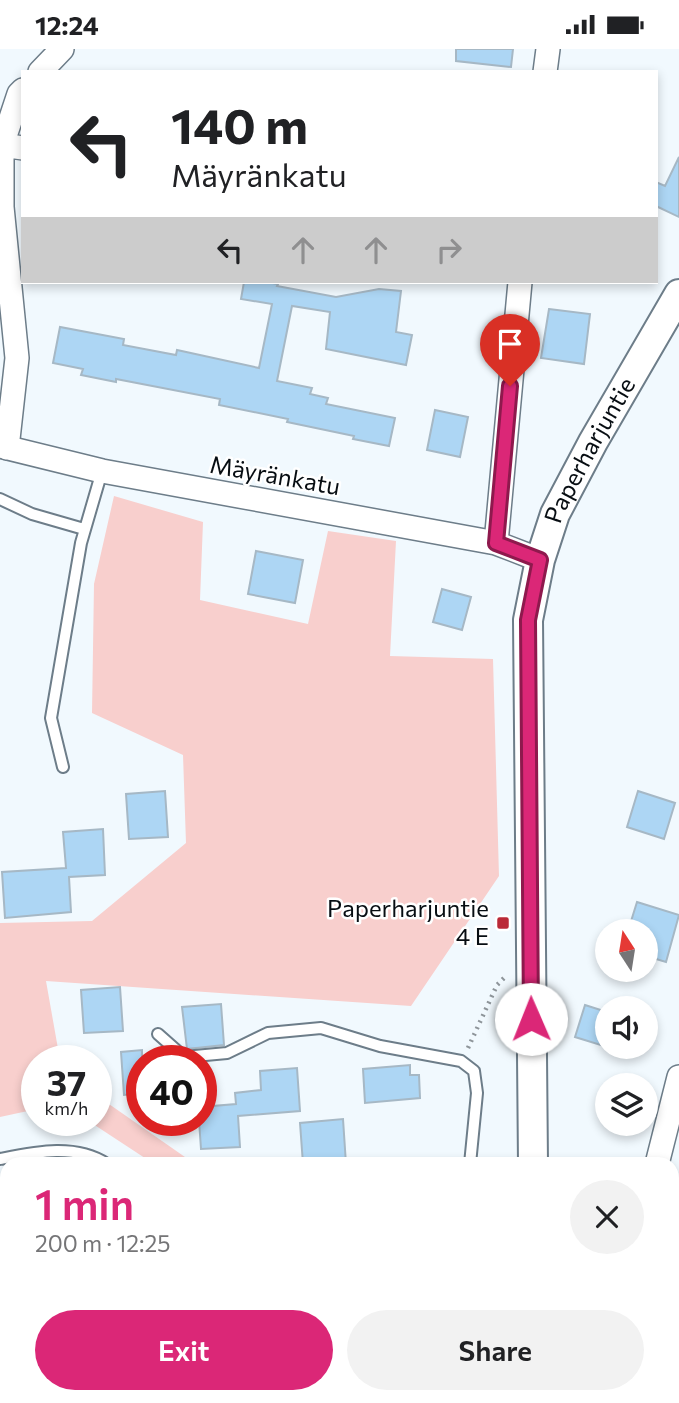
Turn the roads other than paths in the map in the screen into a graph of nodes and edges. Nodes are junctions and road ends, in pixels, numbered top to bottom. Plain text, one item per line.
1 (62, 49) edge
2 (548, 49) edge
3 (42, 70) edge
4 (545, 70) edge
5 (21, 92) edge
6 (12, 147) edge
7 (520, 284) edge
8 (679, 294) edge
9 (3, 447) edge
10 (102, 471) junction
11 (0, 499) edge
12 (84, 529) junction
13 (496, 543) junction
14 (540, 560) junction
15 (63, 767) dead end
16 (158, 1034) dead end
17 (679, 1077) edge
18 (11, 1157) edge
19 (88, 1157) edge
20 (471, 1157) edge
21 (533, 1157) edge
22 (659, 1157) edge

1 - 3 street
2 - 4 street
5 - 6 street
6 - 9 street
7 - 13 street
8 - 14 street, Paperharjuntie
9 - 10 street, Mäyränkatu
10 - 12 lane
10 - 13 street, Mäyränkatu
11 - 12 lane
12 - 15 lane
13 - 14 street, Mäyränkatu
14 - 21 street, Paperharjuntie
16 - 20 lane
17 - 22 street
18 - 19 lane

